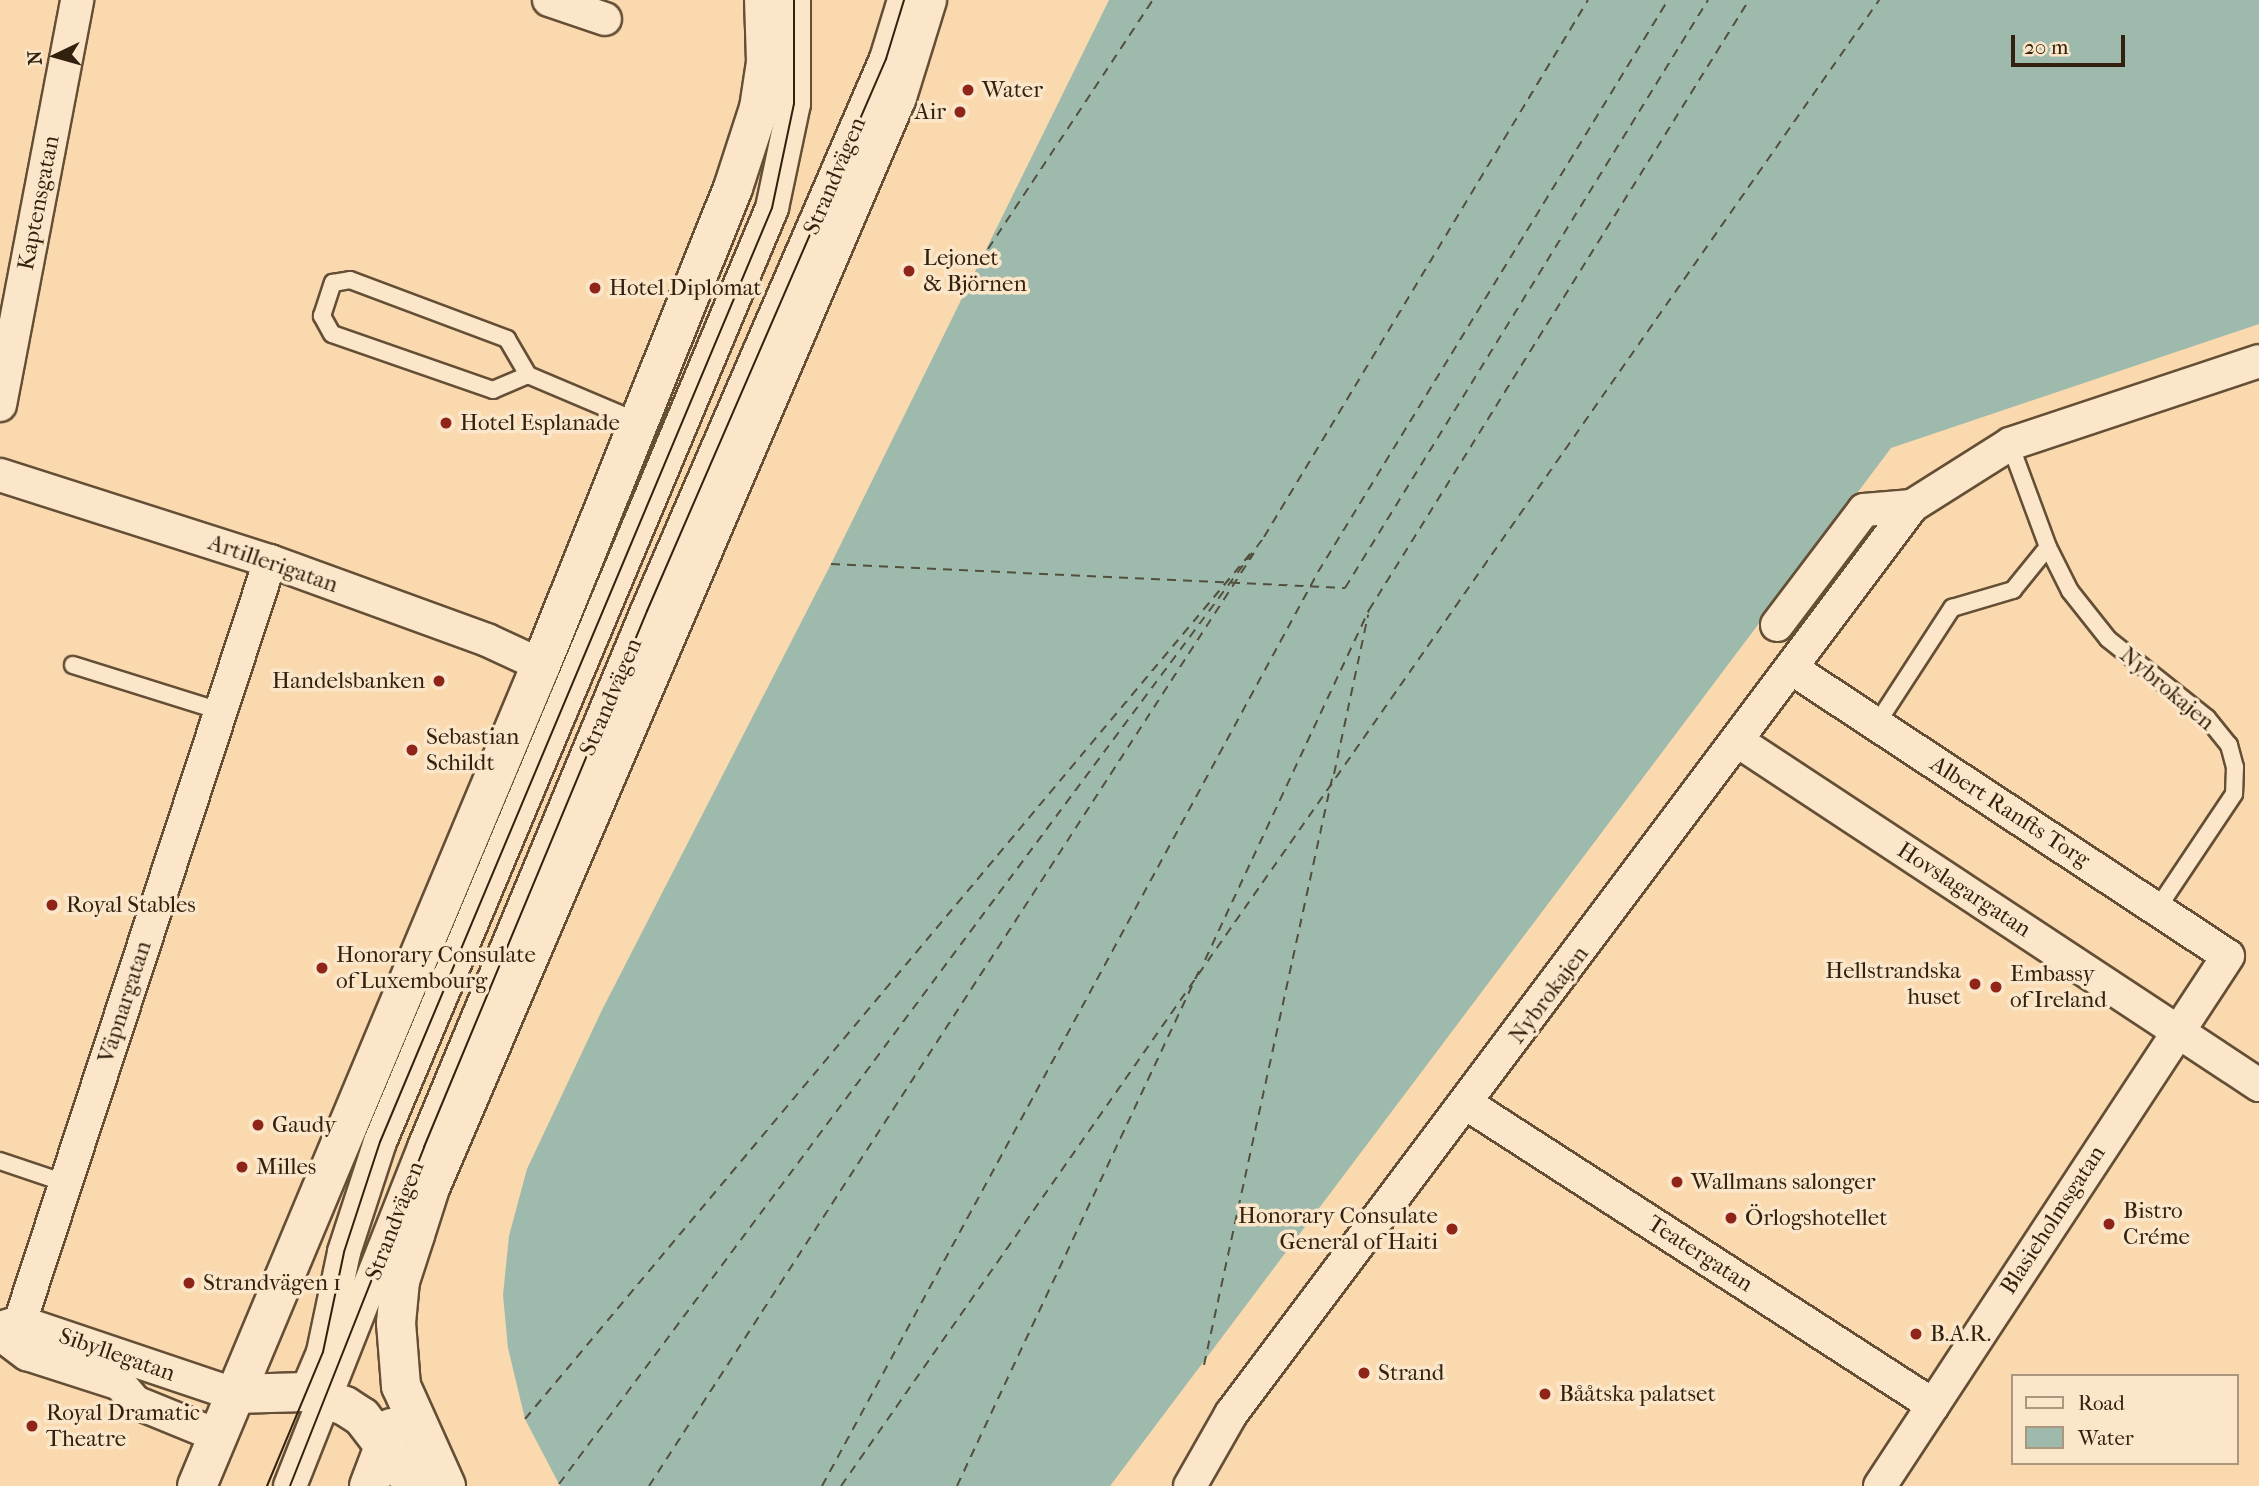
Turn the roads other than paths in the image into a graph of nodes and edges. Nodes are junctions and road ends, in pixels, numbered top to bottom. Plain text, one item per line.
1 (77, 0) edge
2 (549, 0) edge
3 (764, 0) edge
4 (794, 0) edge
5 (904, 0) edge
6 (927, 0) edge
7 (605, 19) dead end
8 (2259, 361) edge
9 (528, 375) junction
10 (0, 405) edge
11 (637, 421) junction
12 (2010, 444) junction
13 (0, 475) edge
14 (1912, 506) junction
15 (2048, 547) junction
16 (270, 561) junction
17 (1777, 625) dead end
18 (541, 665) junction
19 (73, 666) dead end
20 (1791, 668) junction
21 (220, 711) junction
22 (1876, 724) junction
23 (1739, 743) junction
24 (2157, 909) junction
25 (2228, 956) joint
26 (2178, 1030) junction
27 (2259, 1084) edge
28 (1467, 1104) junction
29 (0, 1161) edge
30 (65, 1183) junction
31 (7, 1328) edge
32 (402, 1393) junction
33 (234, 1394) junction
34 (316, 1395) junction
35 (1933, 1405) junction
36 (216, 1434) junction
37 (384, 1447) junction
38 (184, 1486) edge
39 (197, 1486) edge
40 (267, 1486) edge
41 (290, 1486) edge
42 (369, 1486) edge
43 (415, 1486) edge
44 (446, 1486) edge
45 (1190, 1486) edge
46 (1880, 1486) edge

1 - 10 street, Kaptensgatan
2 - 7 street
3 - 11 street
4 - 34 street, Strandvägen
5 - 34 street, Strandvägen
6 - 32 street, Strandvägen
8 - 12 street, Nybrokajen
9 - 9 lane
9 - 11 lane
11 - 18 street
12 - 14 street, Nybrokajen
12 - 15 lane, Nybrokajen
13 - 16 street, Artillerigatan
14 - 17 street, Nybrokajen
14 - 20 street, Nybrokajen
15 - 22 lane
15 - 24 lane, Nybrokajen
16 - 18 street, Artillerigatan
16 - 21 street, Väpnargatan
18 - 33 street
19 - 21 lane
20 - 22 street, Albert Ranfts Torg
20 - 23 street, Nybrokajen
21 - 30 street, Väpnargatan
22 - 24 street, Albert Ranfts Torg
23 - 26 street, Hovslagargatan
23 - 28 street, Nybrokajen
24 - 25 street, Albert Ranfts Torg
25 - 26 street, Blasieholmsgatan
26 - 27 street, Hovslagargatan
26 - 35 street, Blasieholmsgatan
28 - 35 street, Teatergatan
28 - 45 street, Nybrokajen
29 - 30 lane
30 - 31 street, Väpnargatan
31 - 33 street, Sibyllegatan
31 - 36 street, Sibyllegatan
32 - 37 street
32 - 44 street
33 - 34 street
33 - 36 street
34 - 37 street
34 - 40 street
34 - 41 street
35 - 46 street, Blasieholmsgatan
36 - 38 street
36 - 39 street
37 - 42 street
37 - 43 street

